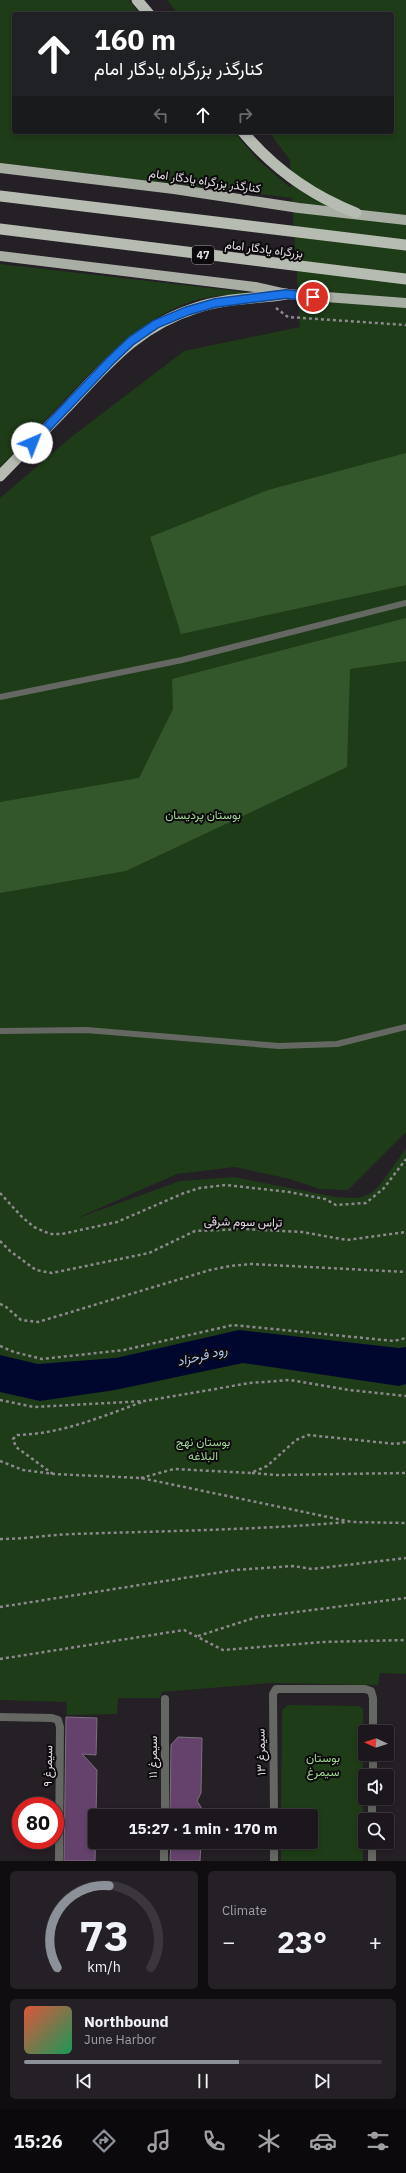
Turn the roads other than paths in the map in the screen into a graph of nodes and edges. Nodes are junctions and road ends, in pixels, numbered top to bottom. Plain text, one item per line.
1 (137, 0) edge
2 (147, 12) edge
3 (245, 134) edge
4 (0, 168) edge
5 (0, 196) edge
6 (356, 213) junction
7 (406, 220) edge
8 (0, 229) edge
9 (406, 244) edge
10 (0, 256) edge
11 (406, 279) edge
12 (286, 294) junction
13 (406, 303) edge
14 (0, 476) edge
15 (406, 603) edge
16 (0, 697) edge
17 (406, 1027) edge
18 (0, 1032) edge
19 (165, 1699) dead end
20 (0, 1717) edge
21 (373, 1725) edge
22 (165, 1809) edge
23 (274, 1809) edge
24 (164, 1849) edge
25 (274, 1849) edge
26 (372, 1849) edge
27 (59, 1861) edge
28 (164, 1861) edge
29 (274, 1861) edge
30 (372, 1861) edge

1 - 2 highway
3 - 6 highway
4 - 6 main road, کنارگذر بزرگراه یادگار امام
5 - 9 highway, بزرگراه یادگار امام
6 - 7 main road, کنارگذر بزرگراه یادگار امام
8 - 11 highway, بزرگراه یادگار امام / 47
10 - 12 main road
12 - 13 main road
12 - 14 highway
15 - 16 lane
17 - 18 lane
19 - 22 street, سیمرغ ۱۱
20 - 27 street, سیمرغ ۹
21 - 23 street, سیمرغ ۱۳
24 - 28 street
25 - 29 street
26 - 30 street

